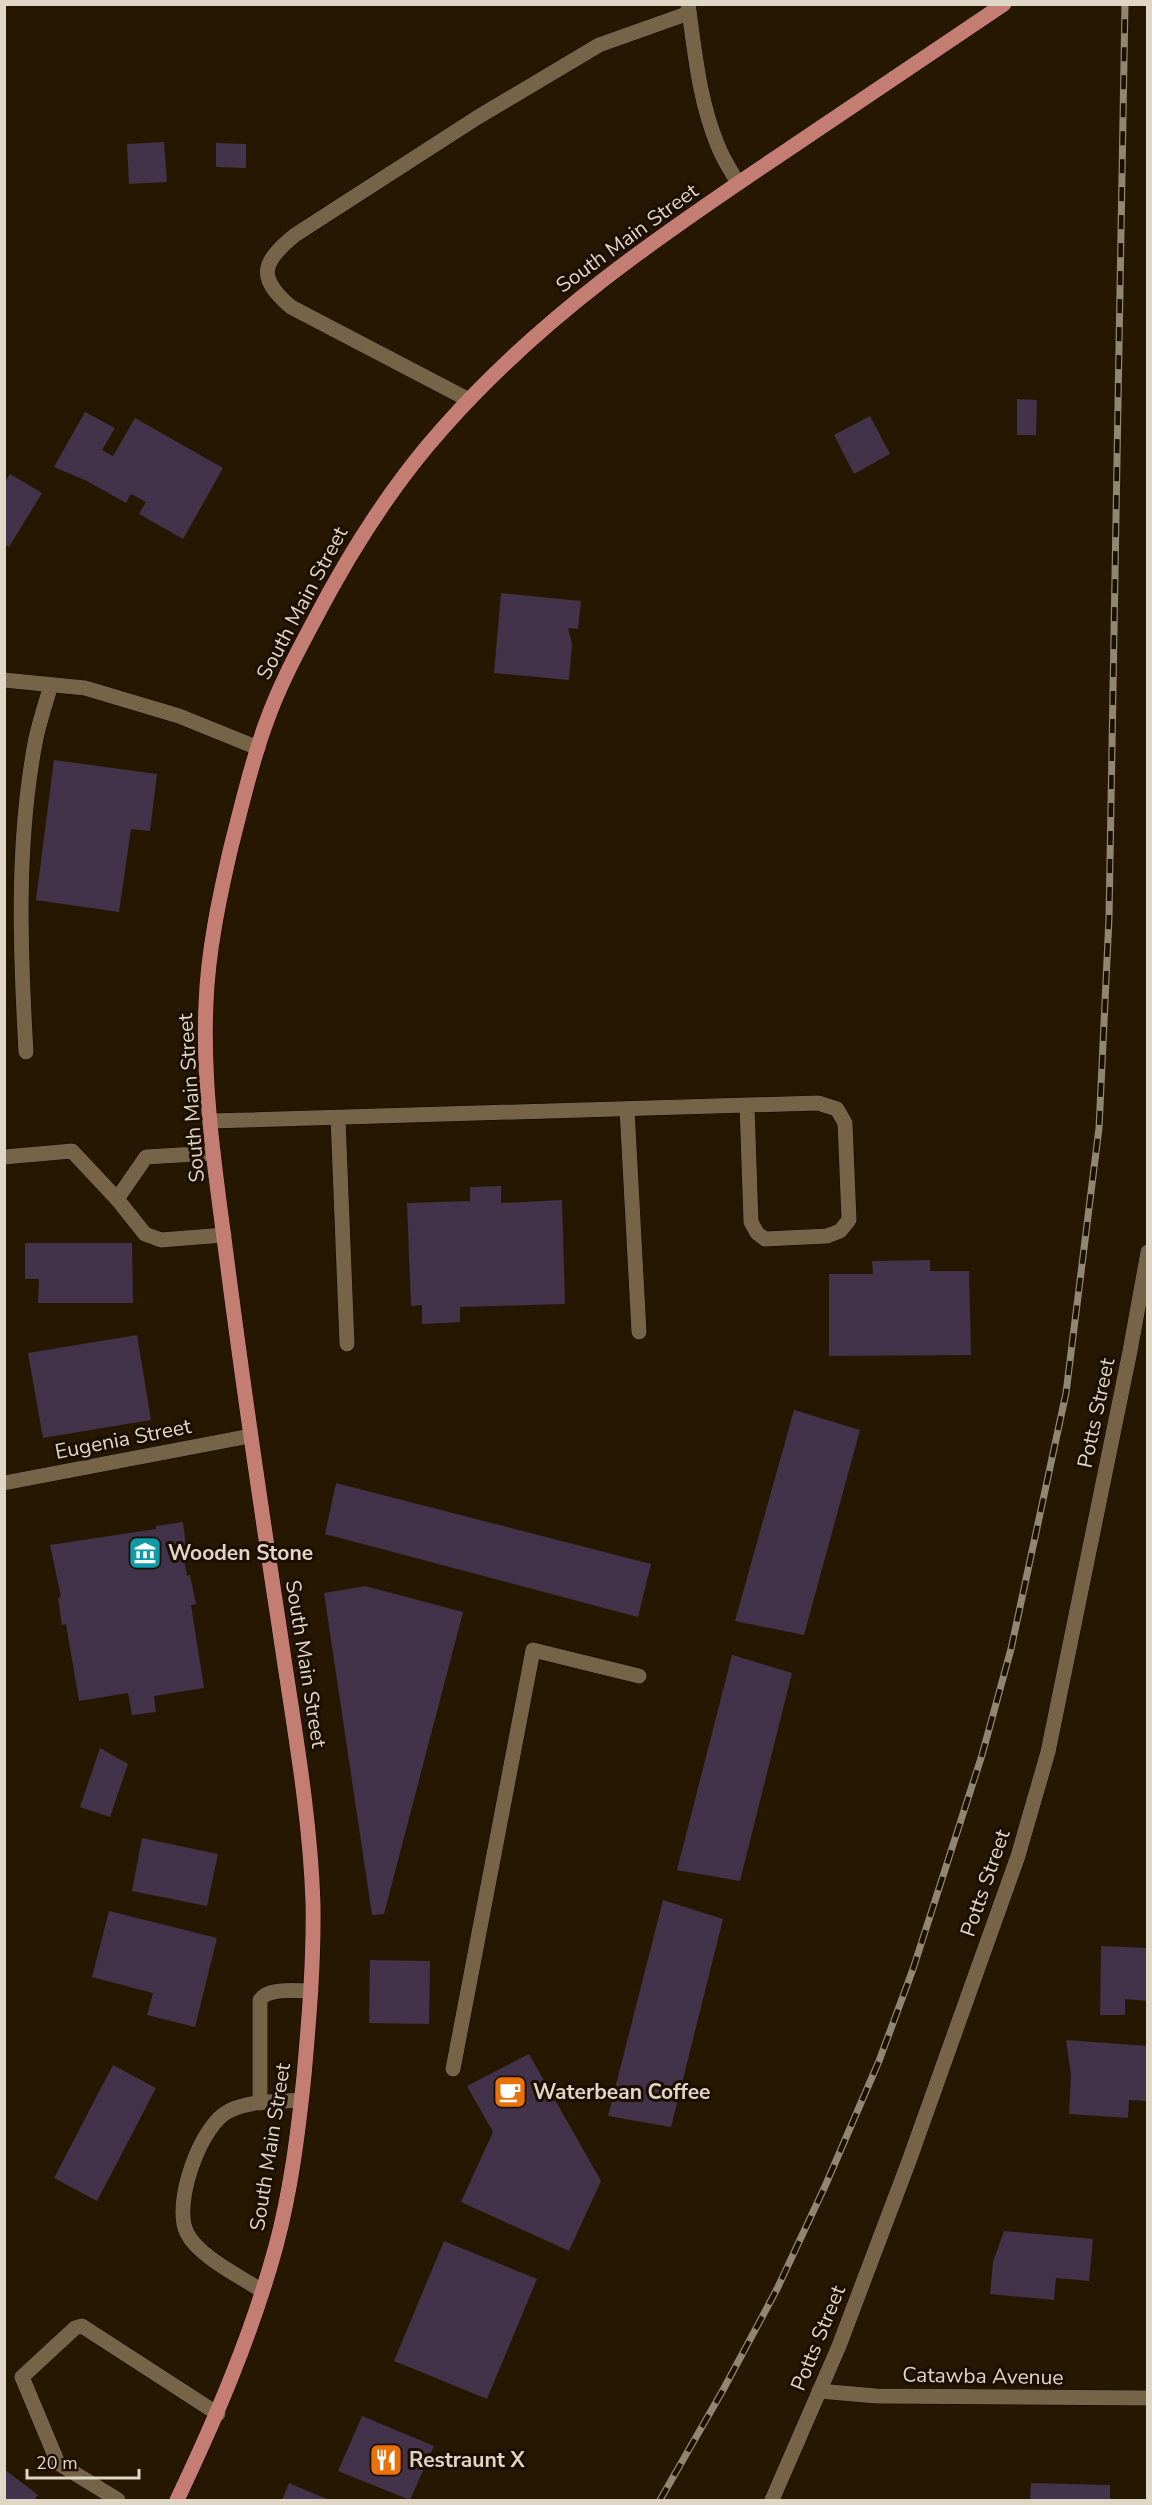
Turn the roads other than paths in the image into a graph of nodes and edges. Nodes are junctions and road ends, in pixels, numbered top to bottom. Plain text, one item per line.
1 (1004, 4) edge
2 (688, 9) edge
3 (738, 183) junction
4 (469, 400) junction
5 (4, 680) edge
6 (51, 685) junction
7 (258, 748) junction
8 (26, 1052) dead end
9 (747, 1106) junction
10 (627, 1109) junction
11 (338, 1118) junction
12 (210, 1121) junction
13 (213, 1154) junction
14 (4, 1157) edge
15 (117, 1198) junction
16 (224, 1235) junction
17 (1148, 1252) edge
18 (639, 1332) dead end
19 (347, 1344) dead end
20 (250, 1436) junction
21 (4, 1484) edge
22 (639, 1676) dead end
23 (311, 1991) junction
24 (453, 2069) dead end
25 (301, 2100) junction
26 (260, 2103) junction
27 (262, 2291) junction
28 (819, 2391) junction
29 (1148, 2398) edge
30 (218, 2414) junction
31 (118, 2500) edge
32 (177, 2500) edge
33 (772, 2500) edge

1 - 3 main road, South Main Street
2 - 3 street
2 - 4 street
3 - 4 main road, South Main Street
4 - 7 main road, South Main Street
5 - 6 street
6 - 7 street
6 - 8 street
7 - 12 main road, South Main Street
9 - 9 street
9 - 10 street
10 - 11 street
10 - 18 street
11 - 12 street
11 - 19 street
12 - 13 main road, South Main Street
13 - 15 street
13 - 16 main road, South Main Street
14 - 15 street
15 - 16 street
16 - 20 main road, South Main Street
17 - 28 street, Potts Street
20 - 21 street, Eugenia Street
20 - 23 main road, South Main Street
22 - 24 street
23 - 25 main road, South Main Street
23 - 26 street
25 - 26 street
25 - 27 main road, South Main Street
26 - 27 street
27 - 30 main road, South Main Street
28 - 29 street, Catawba Avenue
28 - 33 street, Potts Street
30 - 31 street
30 - 32 main road, South Main Street

